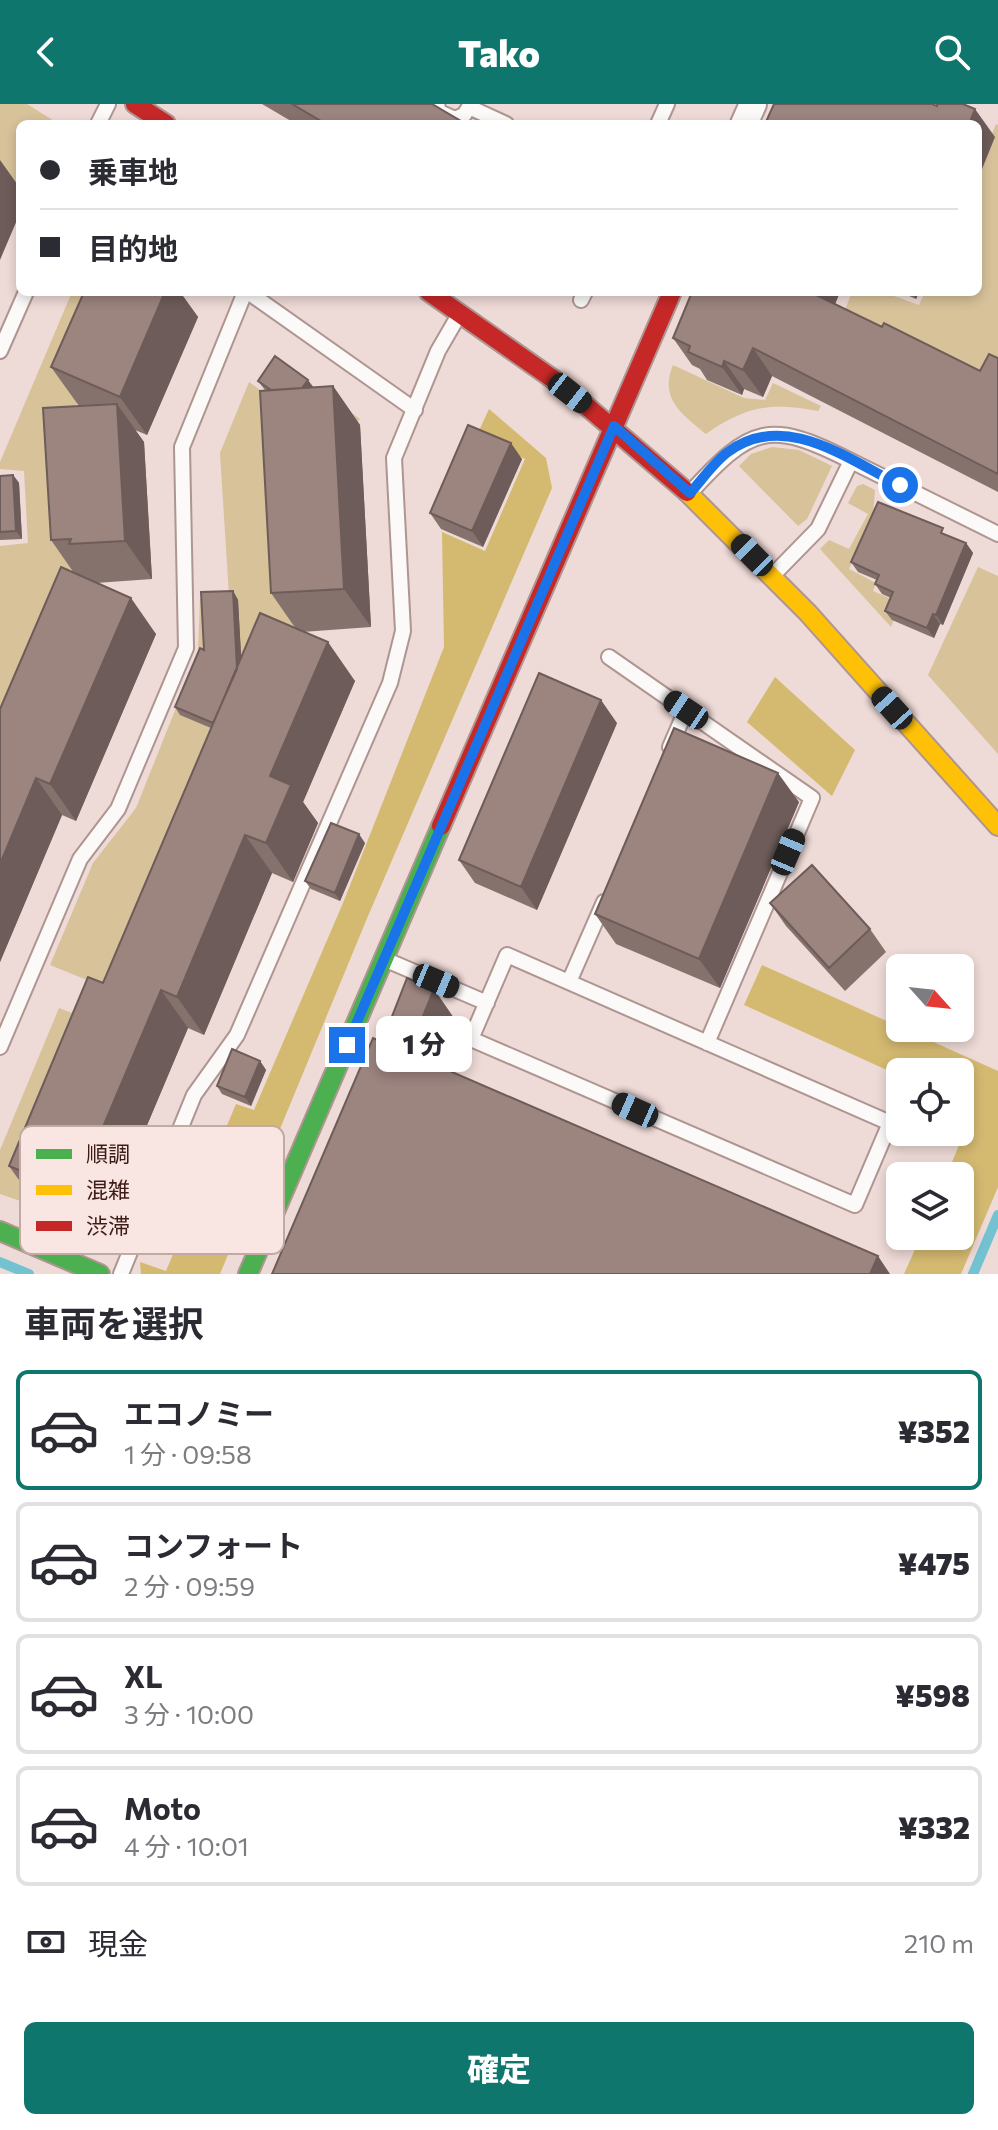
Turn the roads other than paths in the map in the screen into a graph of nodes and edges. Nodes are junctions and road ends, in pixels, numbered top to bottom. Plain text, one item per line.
1 (135, 104) edge
2 (437, 104) edge
3 (471, 106) edge
4 (160, 120) edge
5 (498, 120) edge
6 (24, 296) edge
7 (244, 296) edge
8 (252, 296) edge
9 (435, 296) edge
10 (670, 296) edge
11 (461, 312) junction
12 (0, 351) edge
13 (415, 410) junction
14 (614, 426) junction
15 (851, 461) junction
16 (690, 493) junction
17 (998, 534) edge
18 (773, 576) junction
19 (609, 657) dead end
20 (686, 710) junction
21 (662, 767) edge
22 (998, 826) edge
23 (612, 882) edge
24 (384, 959) junction
25 (569, 982) junction
26 (487, 1003) junction
27 (707, 1043) junction
28 (0, 1047) edge
29 (181, 1126) edge
30 (284, 1191) edge
31 (0, 1231) edge
32 (20, 1240) edge
33 (53, 1254) edge
34 (129, 1254) edge
35 (257, 1254) edge
36 (100, 1274) edge
37 (121, 1274) edge
38 (248, 1274) edge

1 - 4 street
2 - 3 lane
3 - 5 lane
6 - 12 lane
7 - 28 lane
8 - 13 lane
9 - 11 street
10 - 14 street
11 - 13 lane
11 - 14 street
13 - 29 lane
14 - 16 street
14 - 24 street
15 - 16 lane
15 - 17 lane
15 - 18 lane
16 - 18 street
18 - 22 street
19 - 20 lane
20 - 21 lane
20 - 27 lane
23 - 25 lane
24 - 26 lane
24 - 30 street
25 - 26 lane
25 - 27 lane
26 - 27 lane
31 - 32 street
33 - 36 street
34 - 37 lane
35 - 38 street

